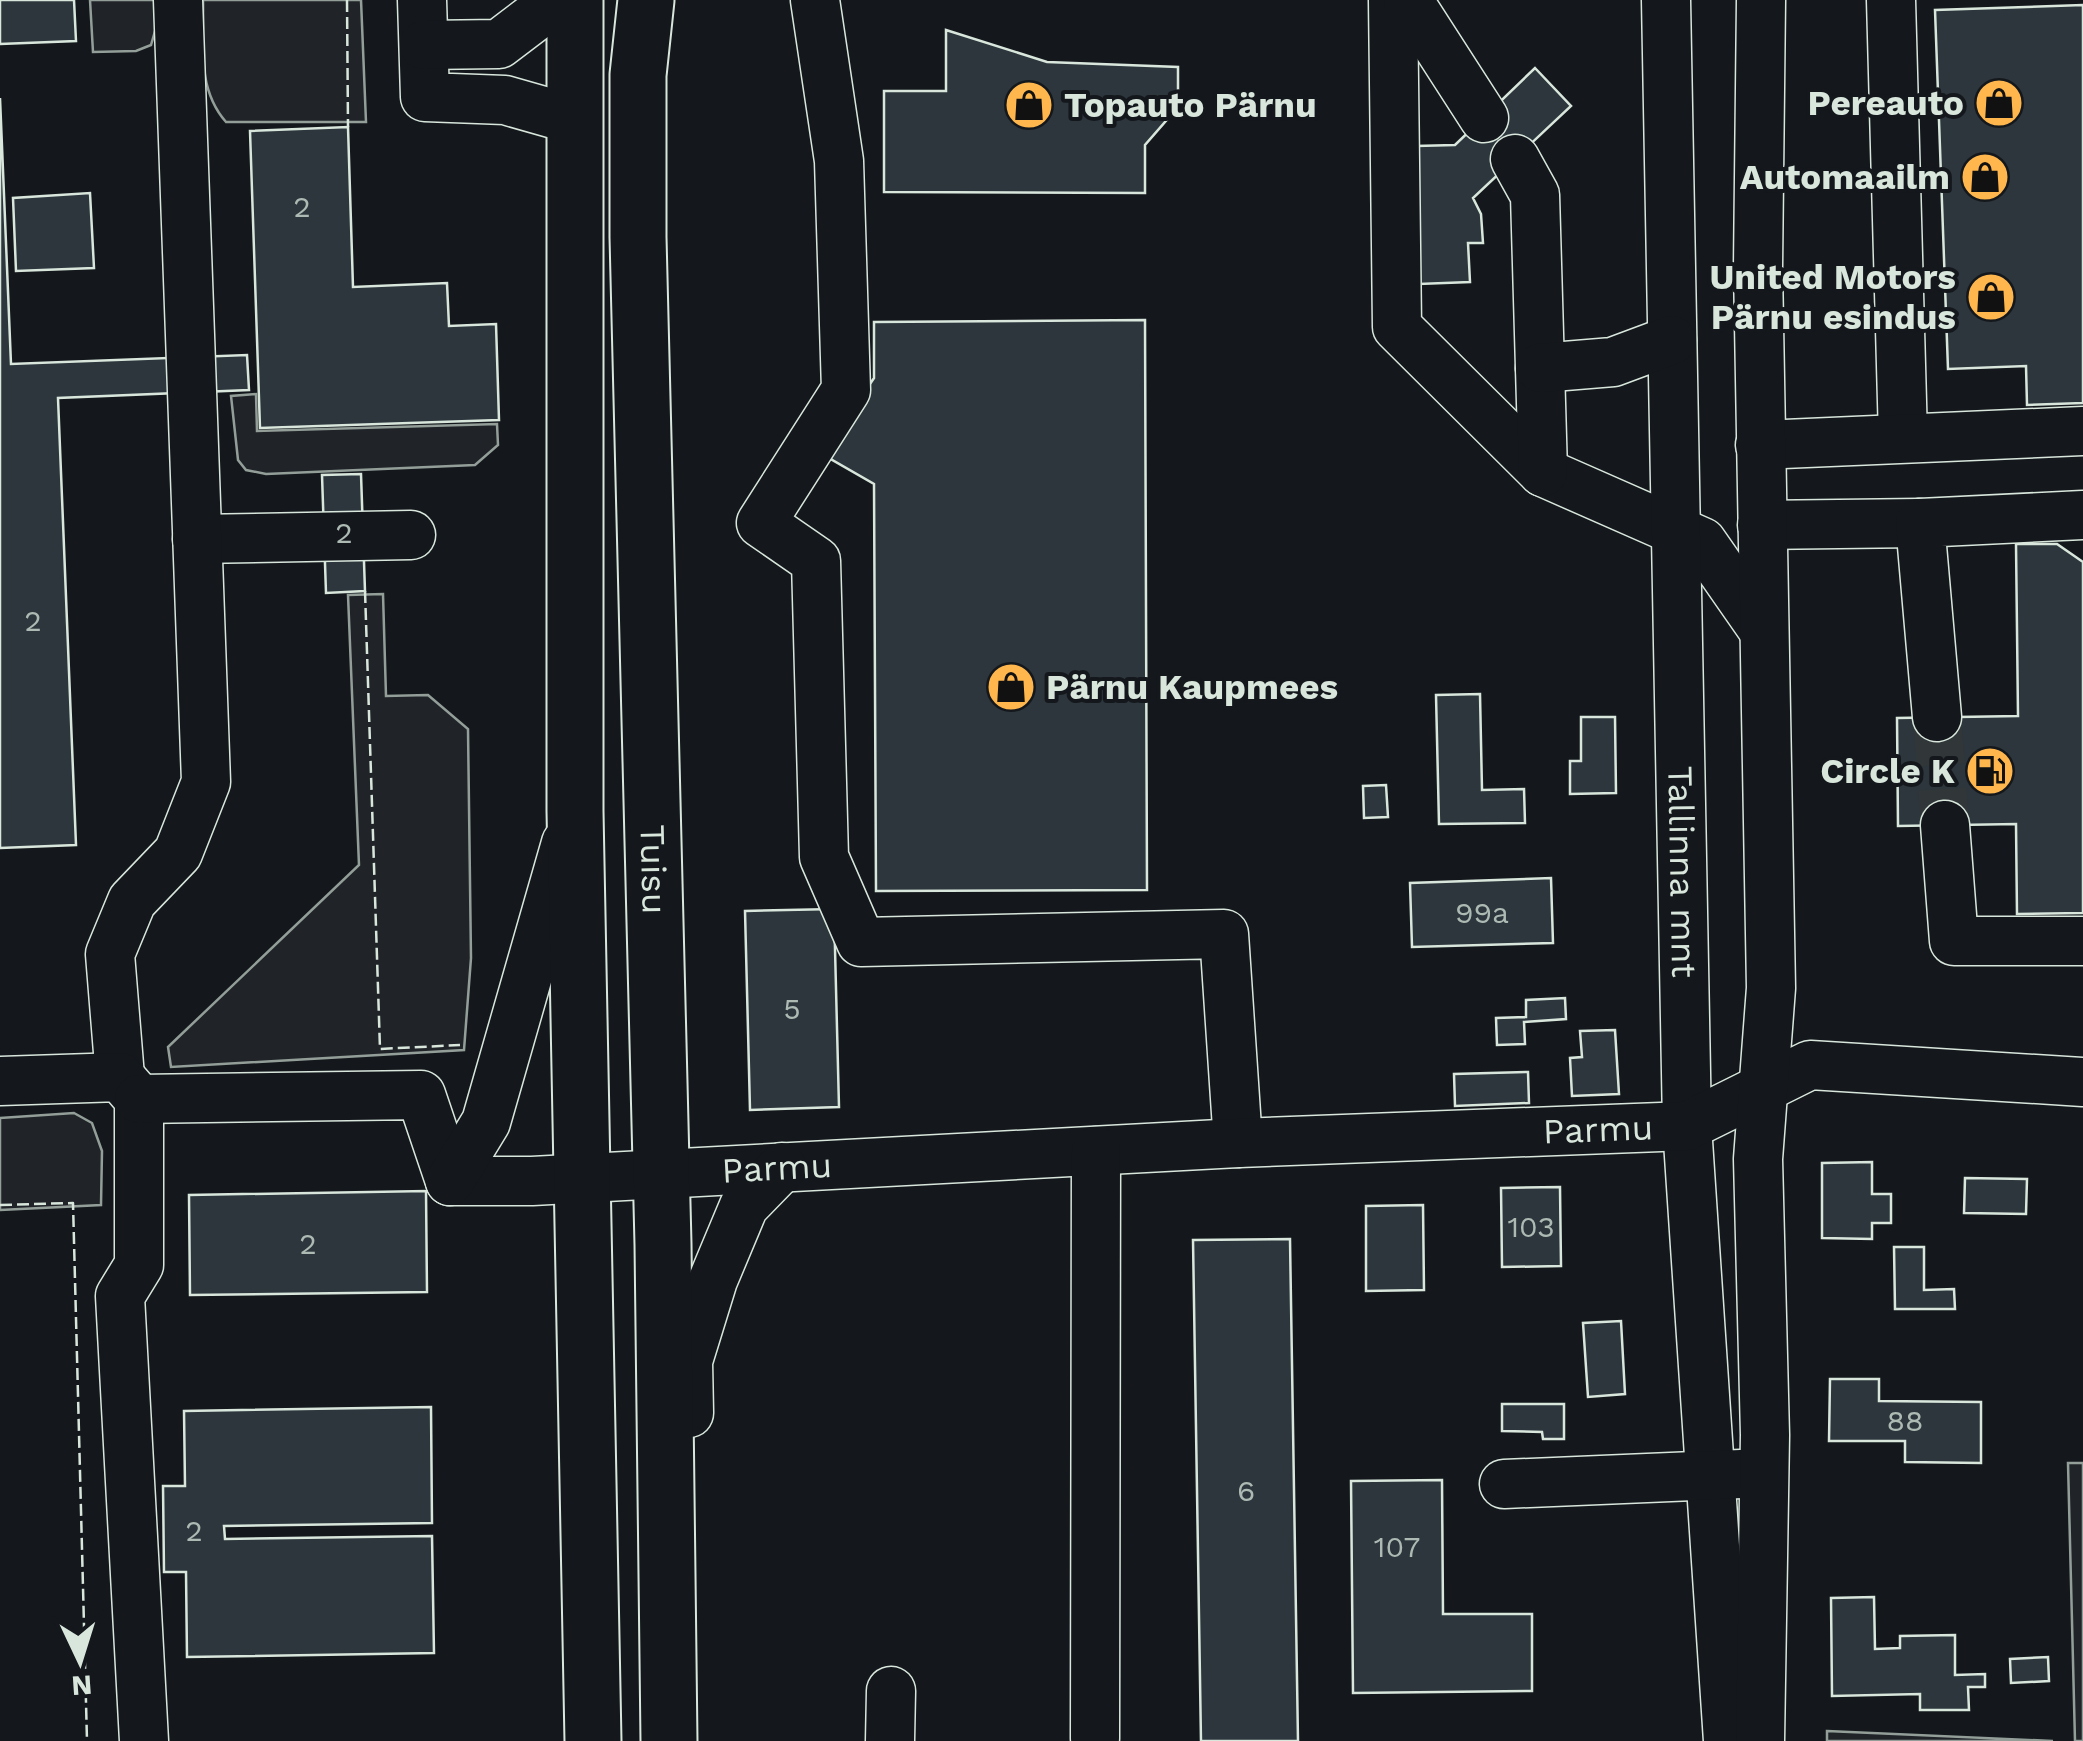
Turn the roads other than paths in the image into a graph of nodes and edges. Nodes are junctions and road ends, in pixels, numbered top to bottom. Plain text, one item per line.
1 (178, 0) edge
2 (558, 0) edge
3 (575, 0) edge
4 (646, 0) edge
5 (815, 0) edge
6 (1393, 0) edge
7 (1408, 0) edge
8 (1761, 0) edge
9 (1891, 0) edge
10 (1663, 8) edge
11 (423, 23) edge
12 (1484, 118) dead end
13 (574, 120) junction
14 (1514, 159) dead end
15 (1672, 340) junction
16 (1540, 368) junction
17 (2083, 431) edge
18 (1903, 438) junction
19 (1760, 446) junction
20 (1543, 472) junction
21 (2083, 516) edge
22 (1920, 523) junction
23 (1762, 525) junction
24 (1674, 530) junction
25 (411, 535) dead end
26 (197, 539) junction
27 (1764, 631) junction
28 (1937, 717) tunnel mouth
29 (574, 811) junction
30 (1946, 824) tunnel mouth
31 (2083, 942) edge
32 (2082, 1079) edge
33 (0, 1081) edge
34 (129, 1088) junction
35 (1763, 1091) junction
36 (1687, 1126) junction
37 (1238, 1143) junction
38 (1096, 1151) junction
39 (1758, 1159) junction
40 (782, 1167) junction
41 (661, 1174) junction
42 (579, 1180) junction
43 (450, 1182) junction
44 (1765, 1473) junction
45 (1712, 1475) junction
46 (1504, 1484) dead end
47 (890, 1692) dead end
48 (669, 1736) edge
49 (1095, 1738) dead end
50 (144, 1741) edge
51 (593, 1741) edge
52 (890, 1741) edge
53 (1708, 1741) edge
54 (1728, 1741) edge
55 (1760, 1741) edge

1 - 26 street
2 - 11 street
3 - 13 highway
4 - 41 highway, Tuisu
5 - 37 street
6 - 20 street
7 - 12 street
8 - 19 street
9 - 18 street
10 - 15 street, Tallinna mnt
11 - 13 street
13 - 29 highway
14 - 16 street
15 - 16 street
15 - 24 street, Tallinna mnt
16 - 20 street
17 - 18 street
18 - 19 street
19 - 23 street
20 - 24 street
21 - 22 street
22 - 23 street
22 - 28 street
23 - 27 street
24 - 27 street
24 - 36 street, Tallinna mnt
25 - 26 street
26 - 34 street
27 - 35 street
29 - 42 highway
29 - 43 street
30 - 31 street
32 - 35 street, Parmu
33 - 34 street
34 - 43 street
34 - 50 street
35 - 36 street, Parmu
35 - 39 street
36 - 37 street, Parmu
36 - 39 street
36 - 45 street, Tallinna mnt
37 - 38 street, Parmu
38 - 40 street, Parmu
38 - 49 street
39 - 44 street
40 - 41 street, Parmu
40 - 48 street
41 - 42 street, Parmu
41 - 48 highway, Tuisu
42 - 43 street, Parmu
42 - 51 highway
44 - 45 street
44 - 55 street
45 - 46 street
45 - 53 street
45 - 54 street, Tallinna mnt
47 - 52 street

